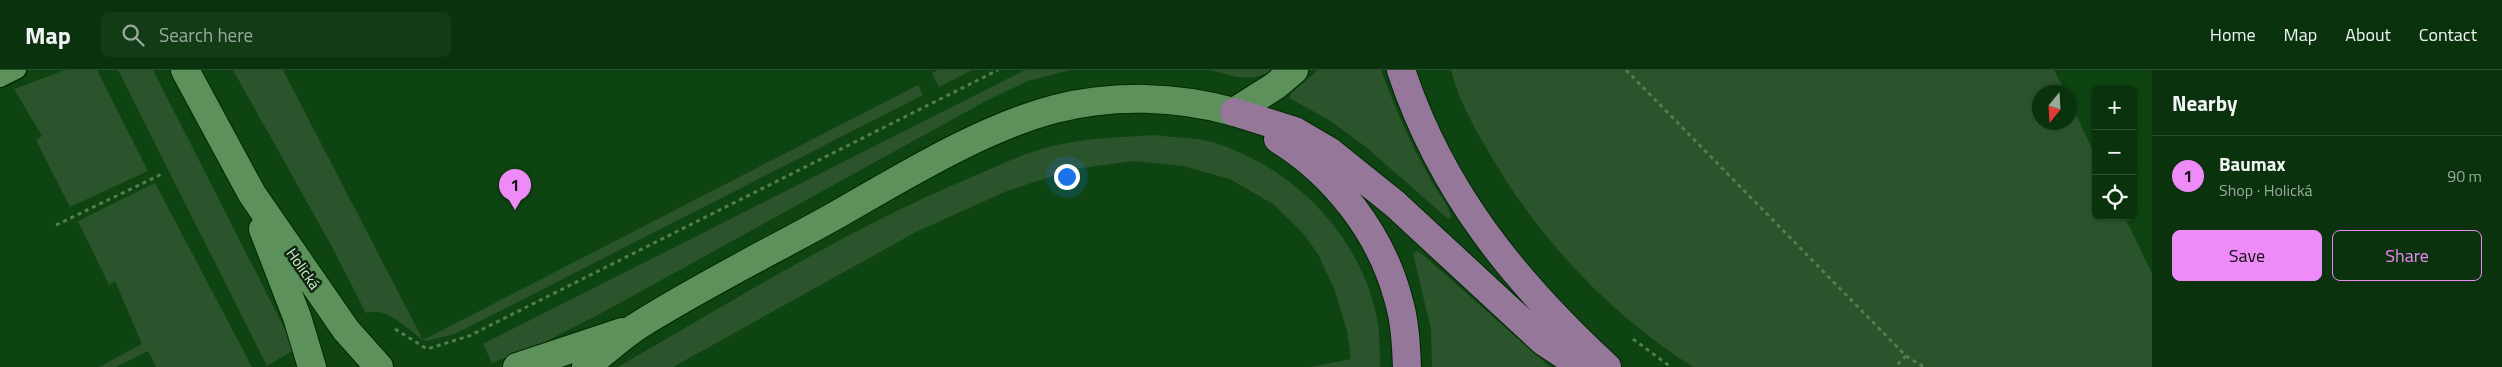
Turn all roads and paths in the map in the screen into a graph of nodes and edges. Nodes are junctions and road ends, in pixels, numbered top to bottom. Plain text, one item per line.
1 (18, 70) edge
2 (185, 70) edge
3 (998, 70) edge
4 (1294, 70) edge
5 (1401, 70) edge
6 (1626, 70) edge
7 (0, 79) edge
8 (1234, 112) junction
9 (235, 165) junction
10 (162, 174) dead end
11 (56, 225) dead end
12 (391, 326) dead end
13 (635, 328) junction
14 (1632, 338) dead end
15 (1906, 356) junction
16 (312, 367) edge
17 (379, 367) edge
18 (517, 367) edge
19 (586, 367) edge
20 (1407, 367) edge
21 (1582, 367) edge
22 (1607, 367) edge
23 (1671, 367) edge
24 (1895, 367) edge
25 (1924, 367) edge

1 - 7 lane
2 - 9 street, Holická
3 - 12 path
4 - 8 street
5 - 22 main road
6 - 15 path
8 - 13 street
8 - 20 main road
8 - 21 main road
9 - 16 street, Holická
9 - 17 street, Holická
10 - 11 path
13 - 18 street
13 - 19 street
14 - 23 path
15 - 24 path
15 - 25 path

